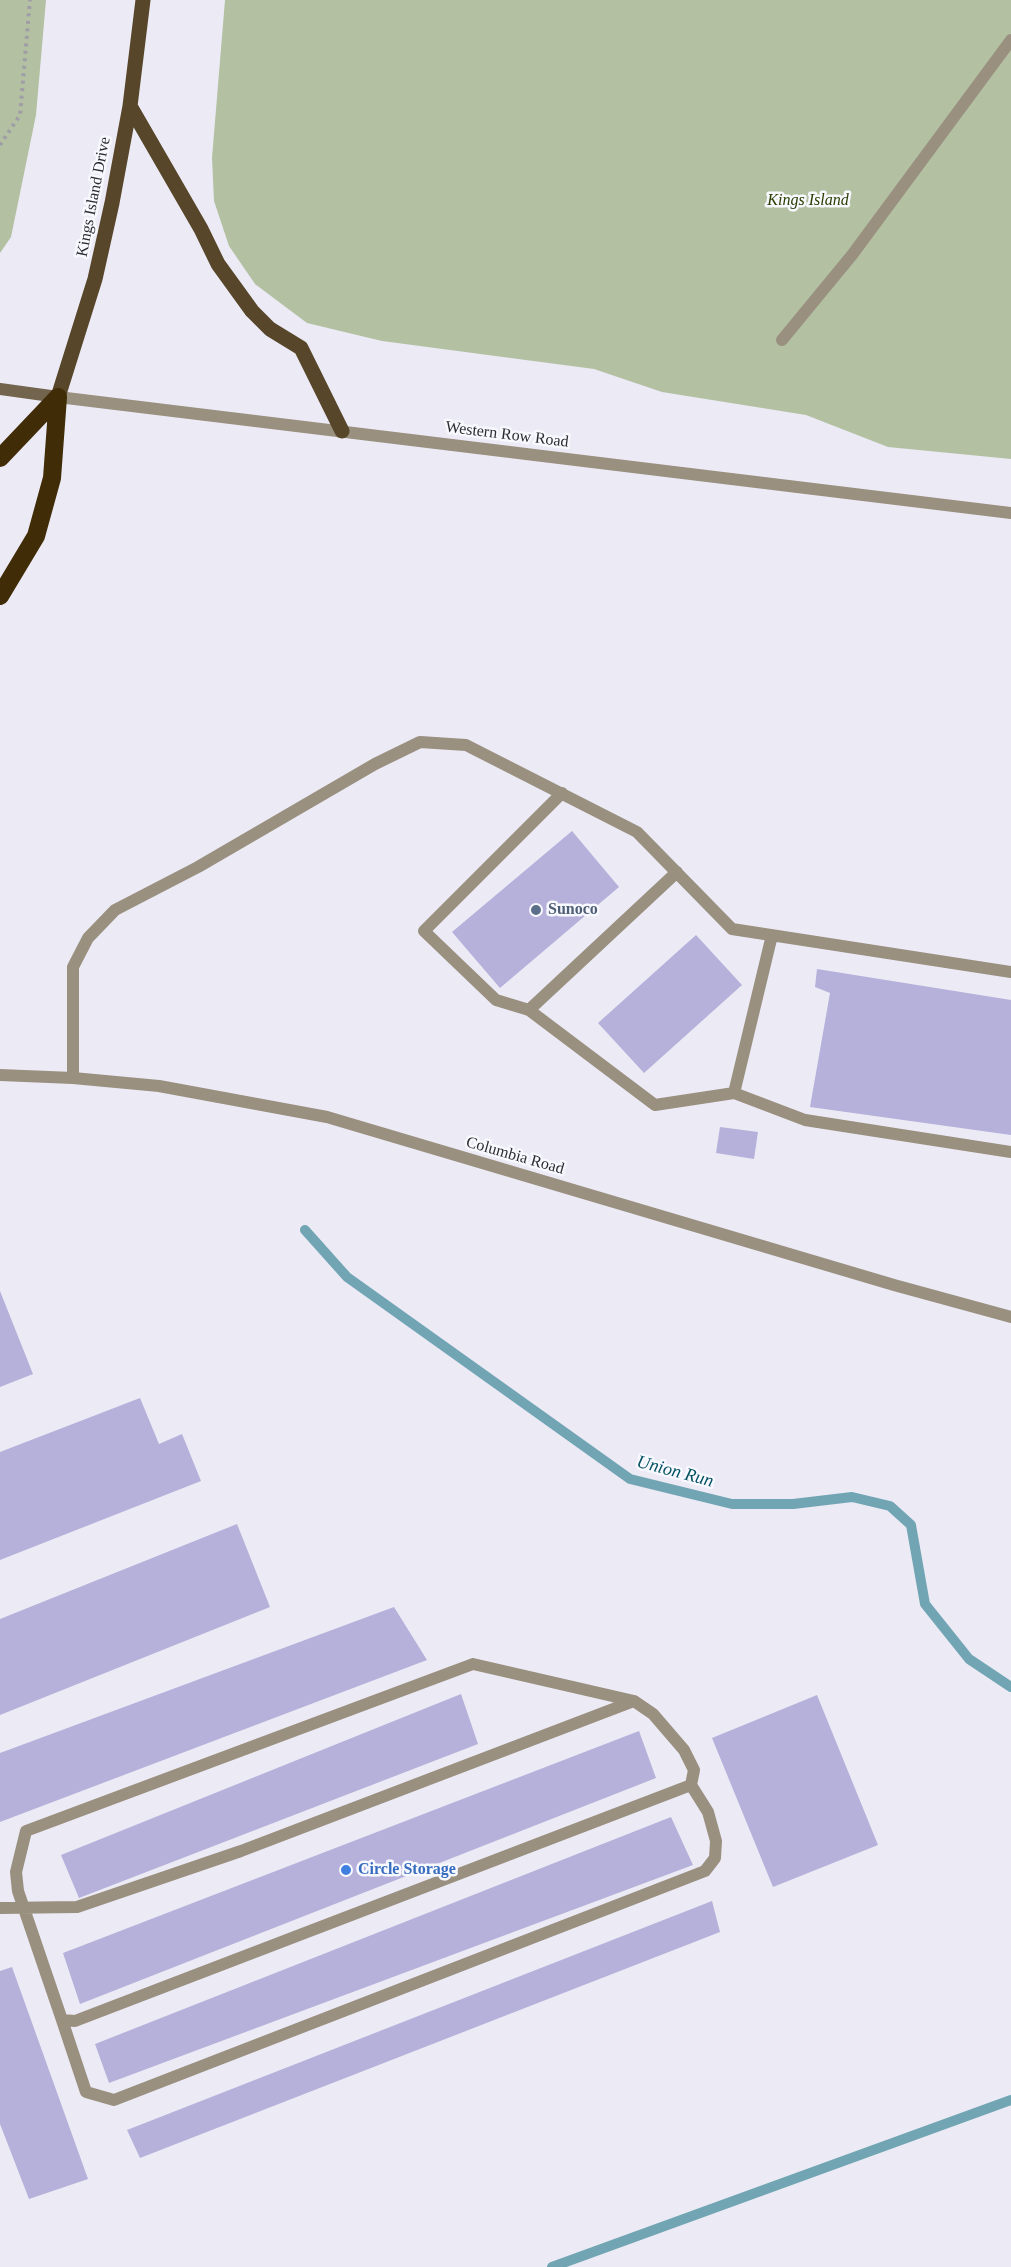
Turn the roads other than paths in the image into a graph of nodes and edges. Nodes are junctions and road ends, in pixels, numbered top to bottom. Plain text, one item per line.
1 (143, 0) edge
2 (1011, 40) edge
3 (130, 106) junction
4 (783, 340) dead end
5 (0, 389) edge
6 (58, 397) junction
7 (342, 431) junction
8 (0, 458) edge
9 (1011, 513) edge
10 (0, 596) edge
11 (562, 793) junction
12 (677, 872) junction
13 (772, 934) junction
14 (1011, 972) edge
15 (529, 1010) junction
16 (0, 1075) edge
17 (73, 1078) junction
18 (734, 1093) junction
19 (1011, 1152) edge
20 (1011, 1317) edge
21 (634, 1701) junction
22 (691, 1785) junction
23 (0, 1908) edge
24 (24, 1908) junction
25 (62, 2020) junction

1 - 3 main road, Kings Island Drive
2 - 4 street
3 - 6 main road, Kings Island Drive
3 - 7 main road
5 - 6 main road, Western Row Road
6 - 7 street, Western Row Road
6 - 8 highway
6 - 10 highway
7 - 9 street, Western Row Road
11 - 12 street
11 - 15 street
11 - 17 street
12 - 13 street
12 - 15 street
13 - 14 street
13 - 18 street
15 - 18 street
16 - 17 street, Columbia Road
17 - 20 street, Columbia Road
18 - 19 street
21 - 22 street
21 - 24 street
21 - 24 street
22 - 25 street
22 - 25 street
23 - 24 street
24 - 25 street

